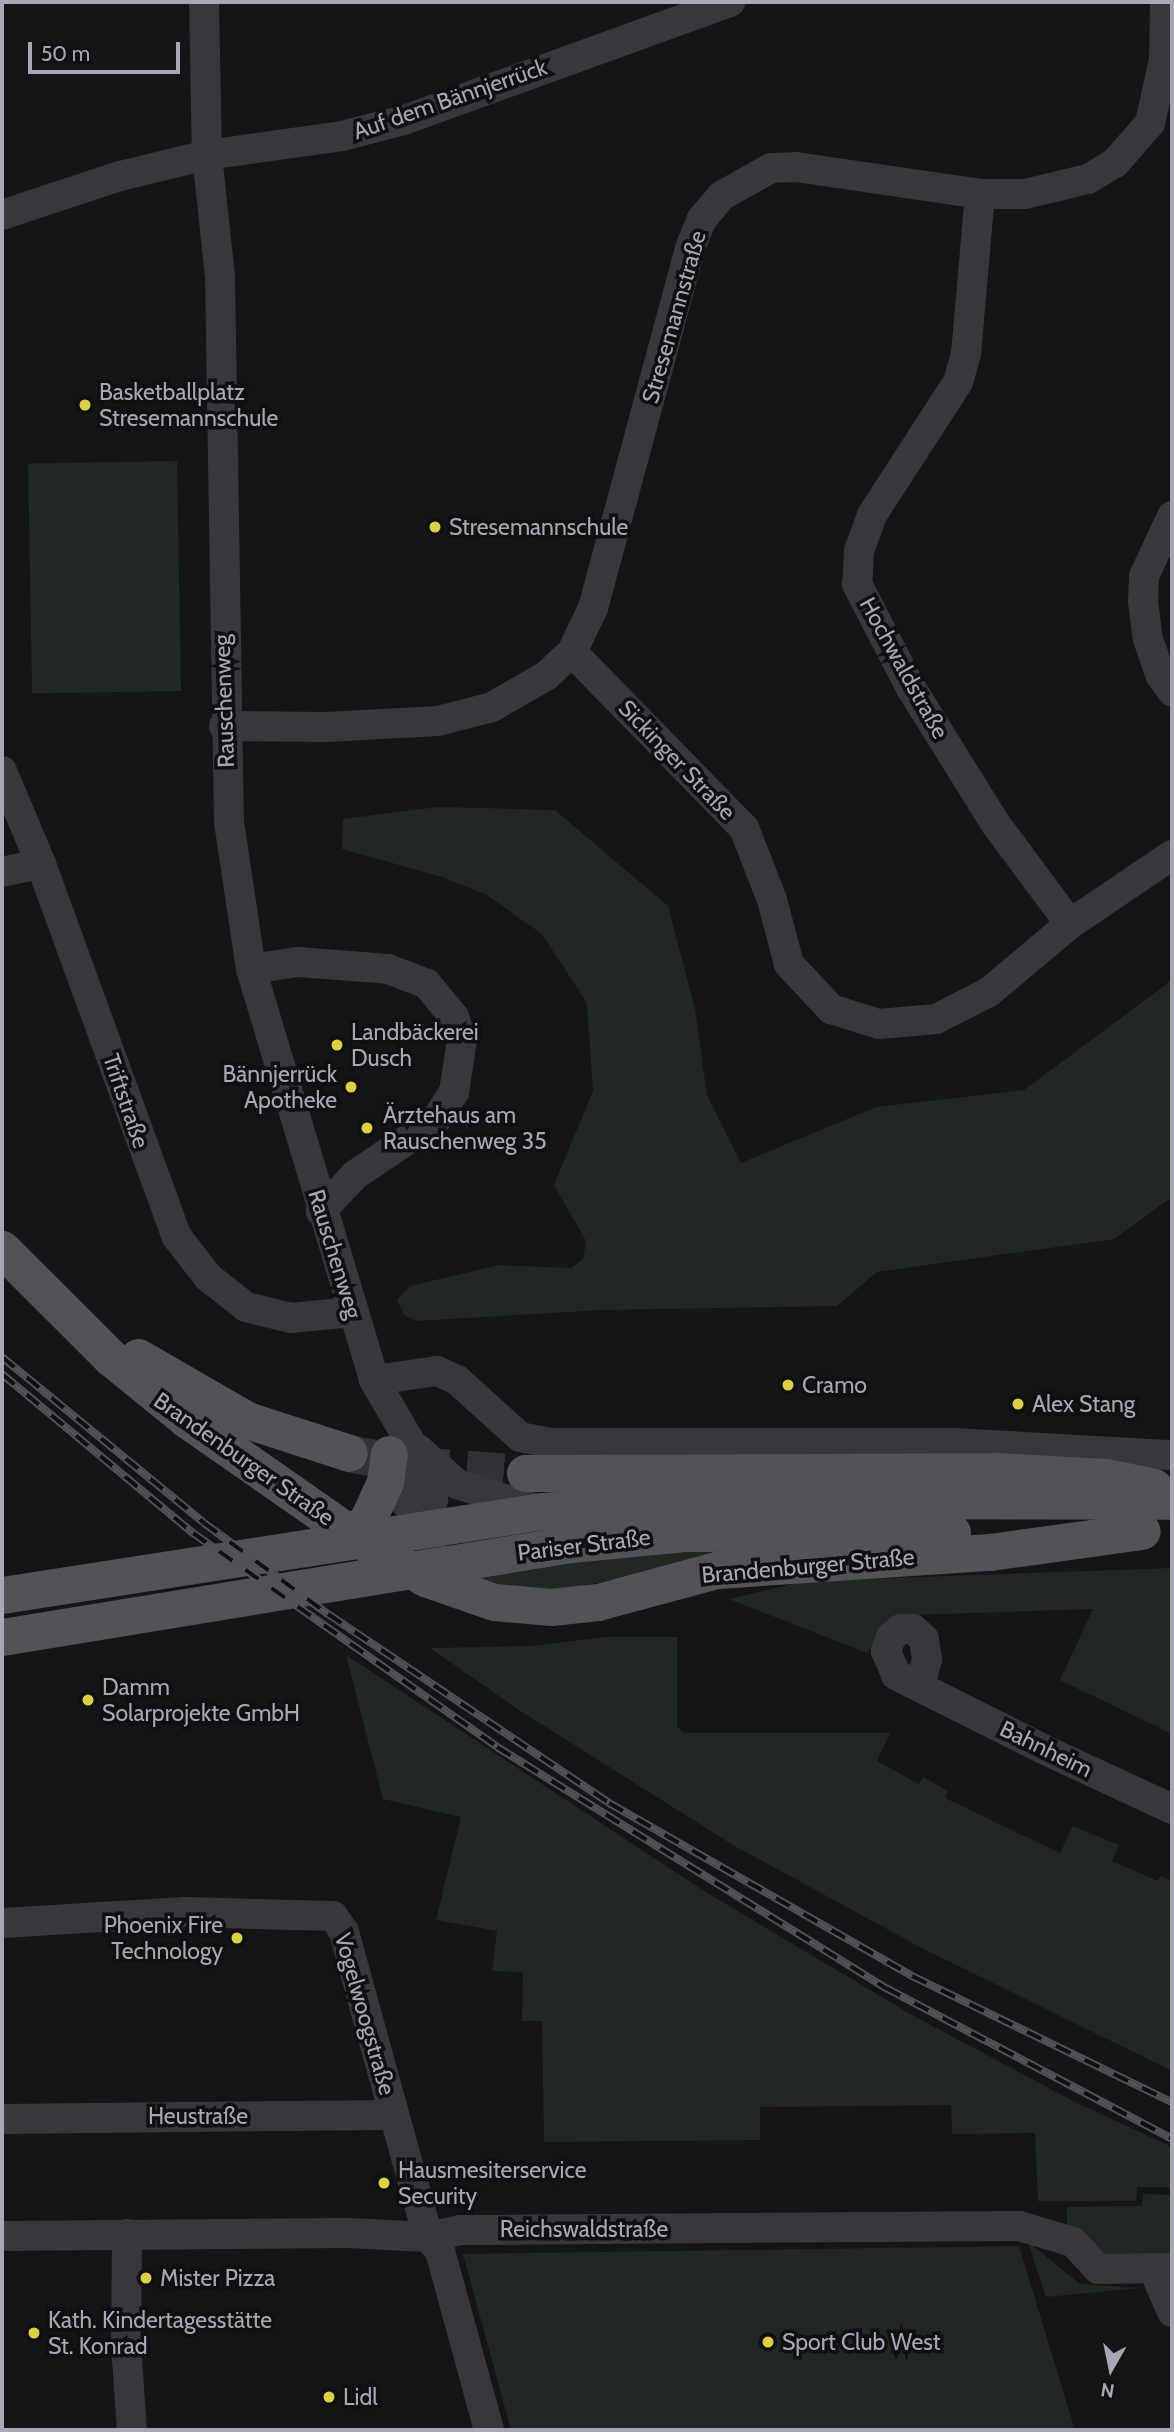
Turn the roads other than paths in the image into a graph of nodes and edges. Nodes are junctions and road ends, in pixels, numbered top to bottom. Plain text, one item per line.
1 (204, 2) edge
2 (730, 2) edge
3 (1165, 2) edge
4 (207, 155) junction
5 (980, 194) junction
6 (2, 215) edge
7 (1172, 516) edge
8 (572, 652) junction
9 (1172, 691) edge
10 (224, 726) junction
11 (2, 771) edge
12 (1172, 855) edge
13 (41, 864) junction
14 (2, 872) edge
15 (1070, 924) junction
16 (251, 970) junction
17 (321, 1211) junction
18 (2, 1249) edge
19 (67, 1311) junction
20 (352, 1312) junction
21 (374, 1380) junction
22 (399, 1447) junction
23 (349, 1453) tunnel mouth
24 (1172, 1455) edge
25 (525, 1472) tunnel mouth
26 (1172, 1490) edge
27 (1172, 1501) edge
28 (543, 1511) junction
29 (383, 1531) junction
30 (1157, 1531) edge
31 (435, 1566) junction
32 (2, 1595) edge
33 (2, 1637) edge
34 (920, 1687) dead end
35 (1172, 1810) edge
36 (2, 1923) edge
37 (394, 2115) junction
38 (2, 2119) edge
39 (127, 2234) junction
40 (2, 2236) edge
41 (428, 2237) junction
42 (1163, 2268) edge
43 (1172, 2312) edge
44 (132, 2430) edge
45 (489, 2430) edge

1 - 4 street, Rauschenweg
2 - 4 street, Auf dem Bännjerrück
3 - 5 street, Stresemannstraße
4 - 6 street, Auf dem Bännjerrück
4 - 10 street, Rauschenweg
5 - 8 street, Stresemannstraße
5 - 15 street, Hochwaldstraße
7 - 9 street
8 - 10 street, Stresemannstraße
8 - 15 street, Sickinger Straße
10 - 16 street, Rauschenweg
11 - 13 street, Triftstraße
12 - 15 street, Sickinger Straße
13 - 14 street
13 - 20 street, Triftstraße
16 - 17 street, Rauschenweg
16 - 17 street
17 - 20 street, Rauschenweg
18 - 19 main road, Brandenburger Straße
19 - 23 main road, Brandenburger Straße
19 - 30 main road, Brandenburger Straße
20 - 21 street, Rauschenweg
21 - 22 street, Rauschenweg
21 - 24 street
22 - 28 street
22 - 29 main road
22 - 29 street, Rauschenweg
25 - 26 main road
27 - 28 main road, Pariser Straße
28 - 29 main road, Pariser Straße
29 - 31 street, Rauschenweg
29 - 32 main road, Pariser Straße
30 - 31 main road, Pariser Straße
31 - 33 main road, Pariser Straße
34 - 35 street, Bahnheim
36 - 37 street, Vogelwoogstraße
37 - 38 street, Heustraße
37 - 41 street, Vogelwoogstraße
39 - 40 street, Reichswaldstraße
39 - 41 street, Reichswaldstraße
39 - 44 street
41 - 42 street, Reichswaldstraße
41 - 45 street, Vogelwoogstraße
42 - 43 street, Reichswaldstraße

